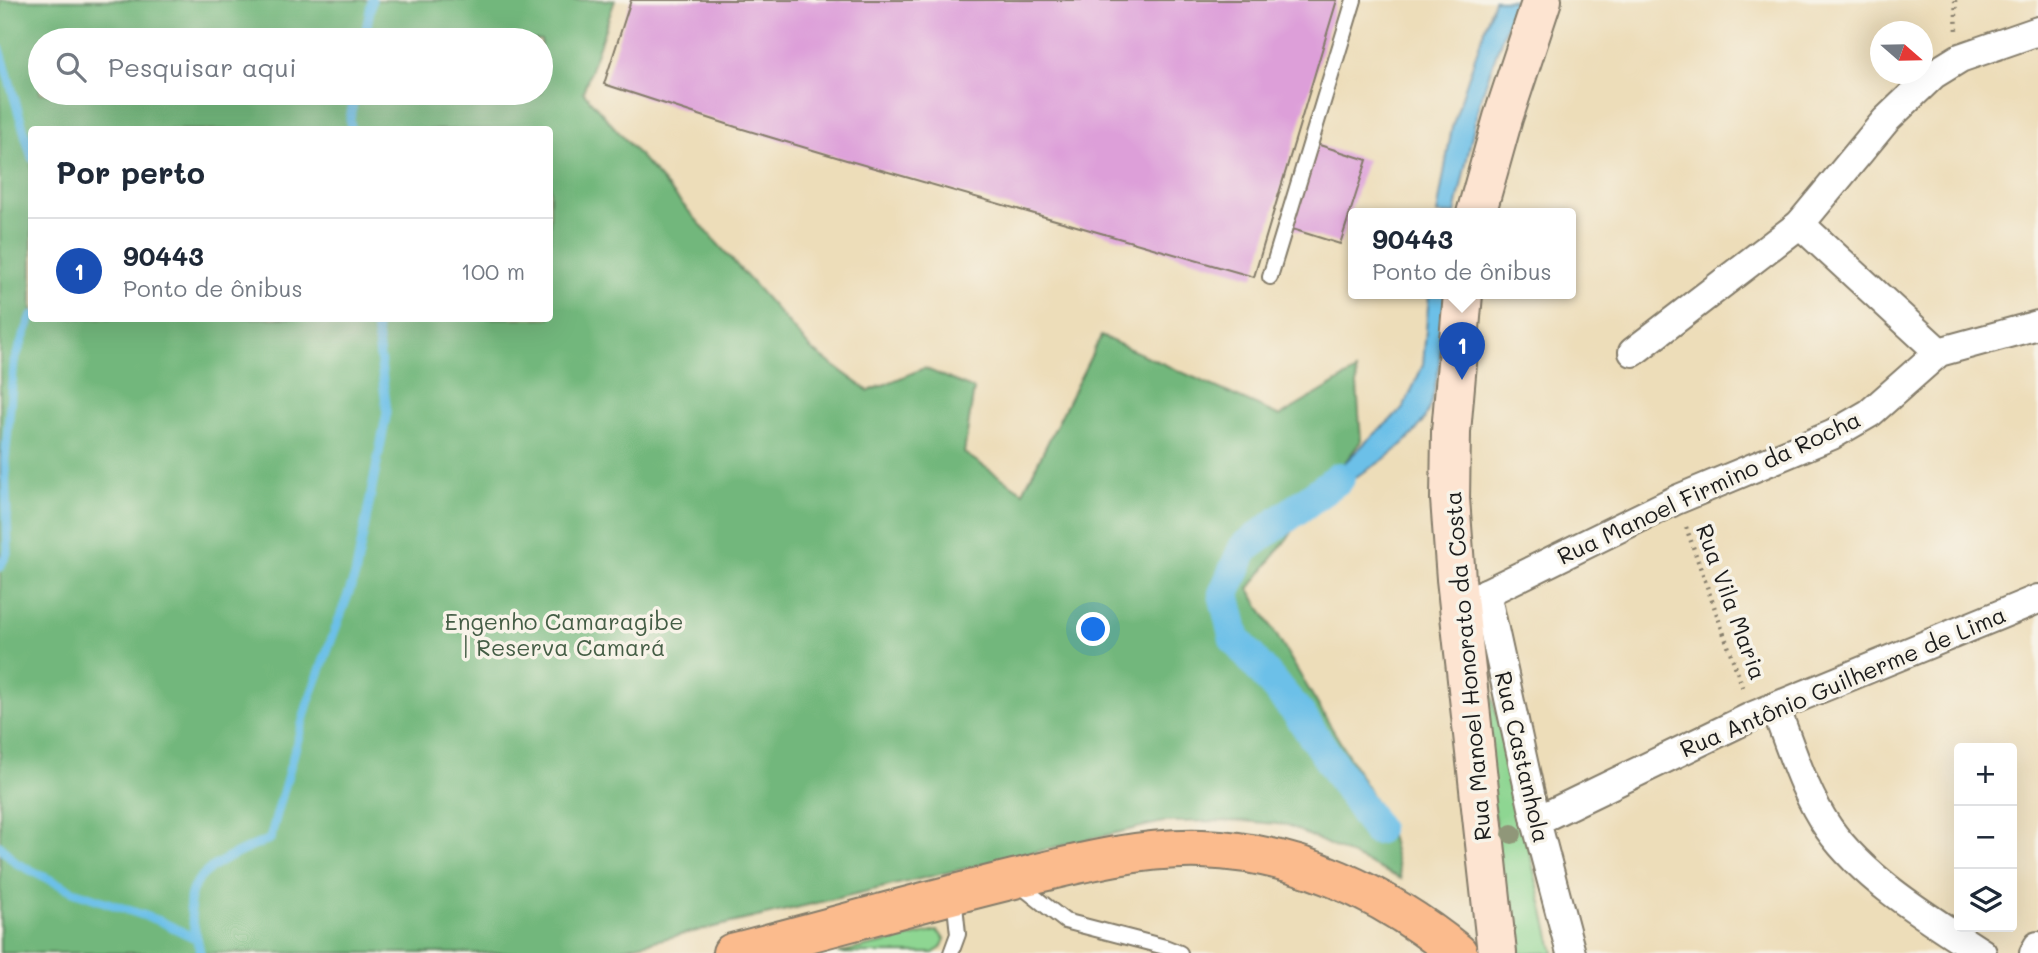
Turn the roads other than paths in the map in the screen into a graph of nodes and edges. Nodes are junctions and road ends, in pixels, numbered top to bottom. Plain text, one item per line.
1 (1353, 0) edge
2 (1542, 0) edge
3 (2038, 31) edge
4 (1478, 208) edge
5 (1800, 224) junction
6 (1270, 277) dead end
7 (1462, 299) edge
8 (2038, 325) edge
9 (1633, 352) dead end
10 (1939, 352) junction
11 (1471, 586) junction
12 (2038, 599) edge
13 (1764, 712) junction
14 (1536, 821) junction
15 (1013, 879) junction
16 (954, 895) junction
17 (2038, 946) edge
18 (732, 953) edge
19 (951, 953) edge
20 (1180, 953) edge
21 (1458, 953) edge
22 (1497, 953) edge
23 (1571, 953) edge
24 (1982, 953) edge
25 (2034, 953) edge

1 - 6 lane
2 - 4 street
3 - 5 street
5 - 9 street
5 - 10 street
7 - 11 street, Rua Manoel Honorato da Costa
8 - 10 street, Rua Manoel Firmino da Rocha
10 - 11 street, Rua Manoel Firmino da Rocha
11 - 14 street, Rua Castanhola
11 - 22 street, Rua Manoel Honorato da Costa
12 - 13 street, Rua Antônio Guilherme de Lima
13 - 14 street, Rua Antônio Guilherme de Lima
13 - 24 street
14 - 23 street, Rua Castanhola
15 - 16 main road
15 - 20 lane
15 - 21 main road
16 - 18 main road
16 - 19 lane
17 - 25 street

